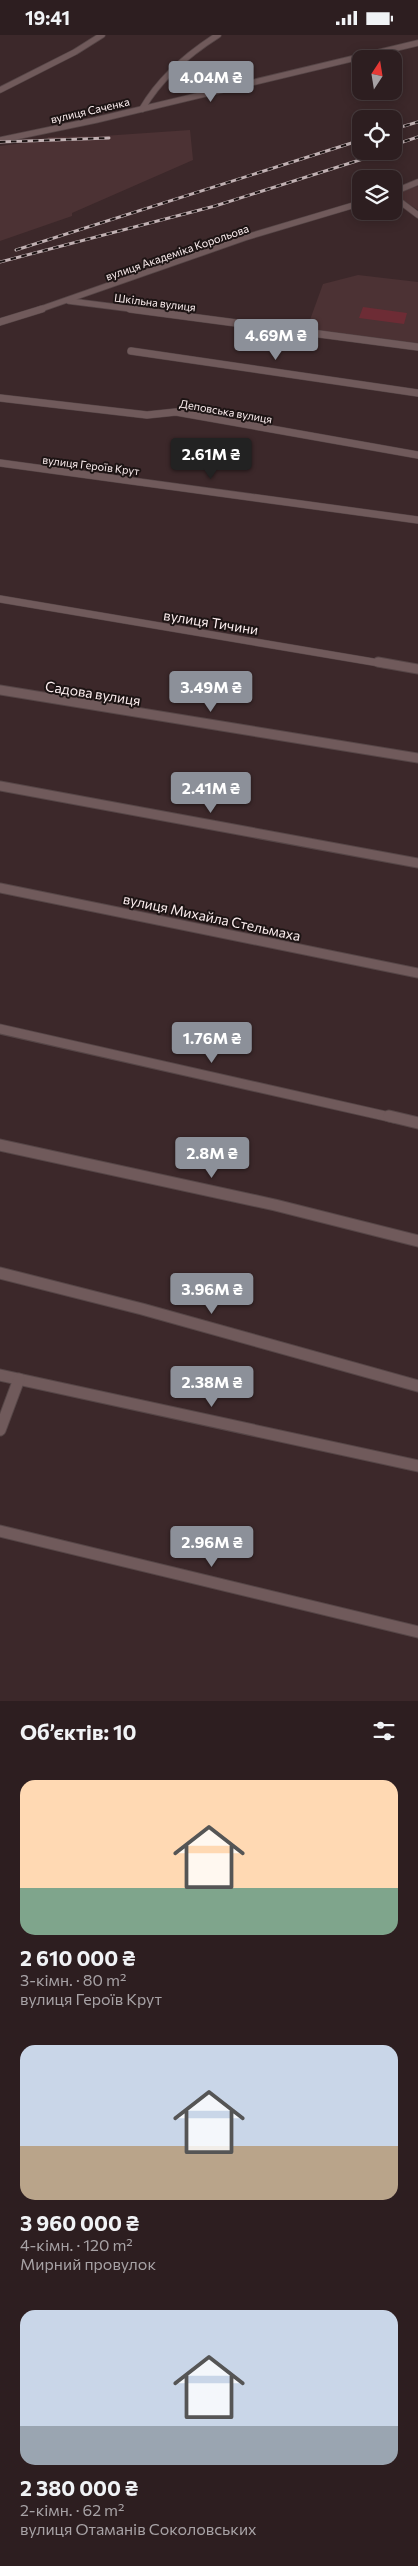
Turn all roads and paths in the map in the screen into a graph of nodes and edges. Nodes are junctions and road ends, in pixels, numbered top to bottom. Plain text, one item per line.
1 (102, 35) edge
2 (218, 35) edge
3 (418, 43) edge
4 (0, 89) edge
5 (142, 109) junction
6 (0, 140) edge
7 (418, 182) edge
8 (402, 189) edge
9 (402, 203) edge
10 (352, 206) edge
11 (418, 215) edge
12 (68, 301) junction
13 (0, 322) edge
14 (418, 347) edge
15 (130, 351) dead end
16 (418, 393) edge
17 (0, 397) edge
18 (418, 455) edge
19 (0, 463) edge
20 (418, 520) edge
21 (0, 599) edge
22 (418, 669) edge
23 (0, 690) edge
24 (418, 758) edge
25 (0, 786) edge
26 (418, 863) edge
27 (0, 888) edge
28 (418, 973) edge
29 (0, 1029) edge
30 (418, 1123) edge
31 (0, 1145) edge
32 (418, 1241) edge
33 (0, 1273) edge
34 (0, 1375) edge
35 (19, 1379) junction
36 (418, 1386) edge
37 (0, 1430) edge
38 (418, 1466) edge
39 (0, 1531) edge
40 (418, 1632) edge

1 - 4 street
2 - 5 street
3 - 5 street, вулиця Саченка
5 - 6 street, вулиця Саченка
7 - 8 street
9 - 11 street
10 - 12 street, вулиця Академіка Корольова
12 - 13 street, вулиця Академіка Корольова
12 - 14 street, Шкільна вулиця
15 - 16 street
17 - 18 street, Деповська вулиця
19 - 20 street, вулиця Героїв Крут
21 - 22 street, вулиця Тичини
23 - 24 street, Садова вулиця
25 - 26 street
27 - 28 street, вулиця Михайла Стельмаха
29 - 30 street
31 - 32 street
33 - 36 street
34 - 35 street
35 - 37 street
35 - 38 street
39 - 40 street

